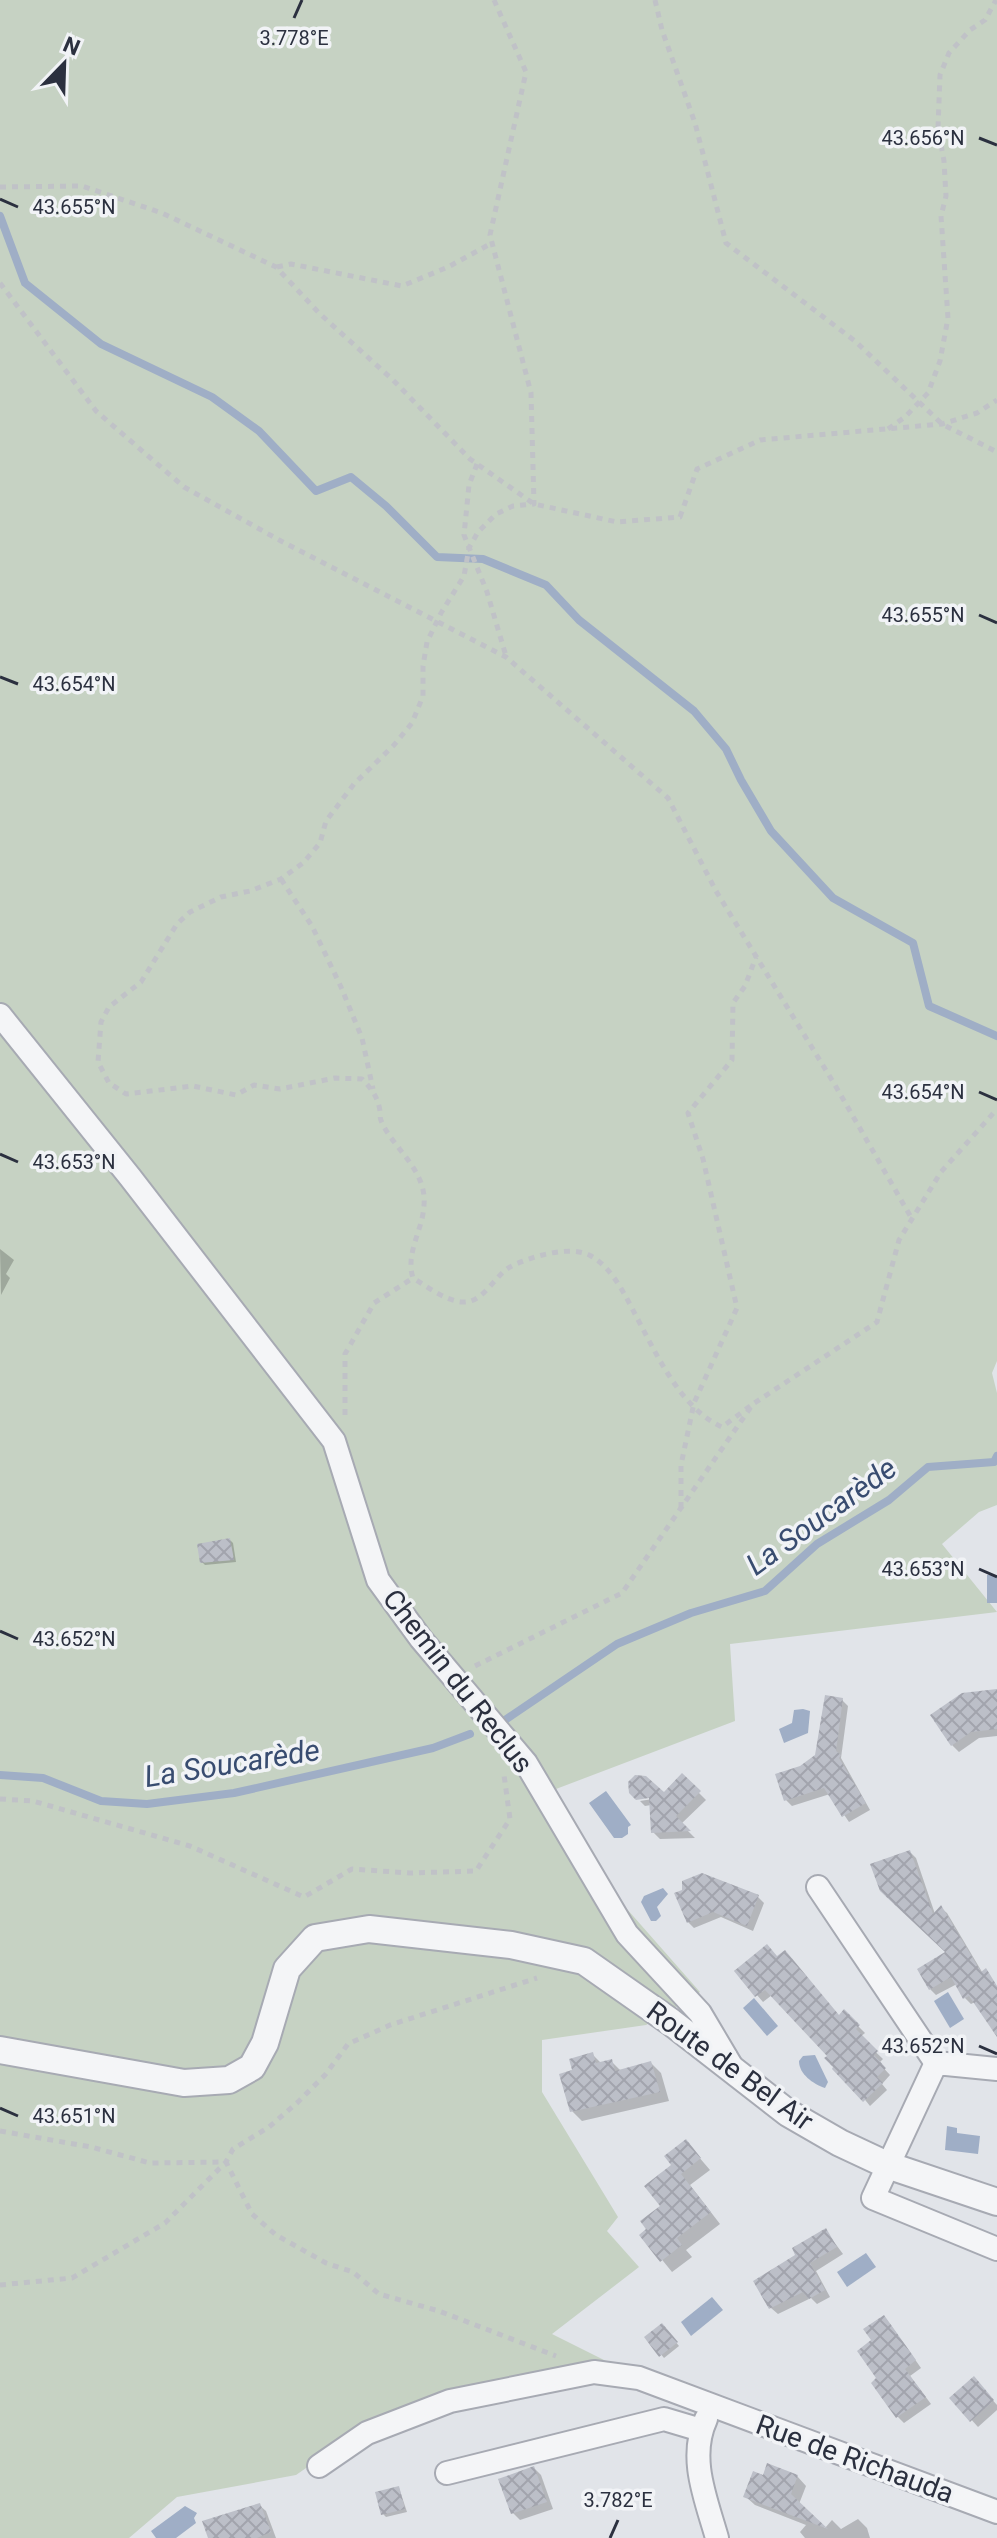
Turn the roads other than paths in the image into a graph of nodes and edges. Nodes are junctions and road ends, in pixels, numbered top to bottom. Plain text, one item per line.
1 (0, 1015) edge
2 (818, 1887) dead end
3 (0, 2050) edge
4 (936, 2063) junction
5 (997, 2069) edge
6 (734, 2071) junction
7 (887, 2165) junction
8 (997, 2202) edge
9 (997, 2249) edge
10 (712, 2407) junction
11 (701, 2430) junction
12 (319, 2466) dead end
13 (447, 2473) dead end
14 (997, 2512) edge
15 (717, 2538) edge

1 - 6 street, Chemin du Reclus
2 - 4 street
3 - 6 street, Route de Bel Air
4 - 5 street
4 - 7 street
6 - 7 street, Route de Bel Air
7 - 8 street, Route de Bel Air
7 - 9 street
10 - 11 street
10 - 12 street, Rue de Richauda
10 - 14 street, Rue de Richauda
11 - 13 street
11 - 15 street

